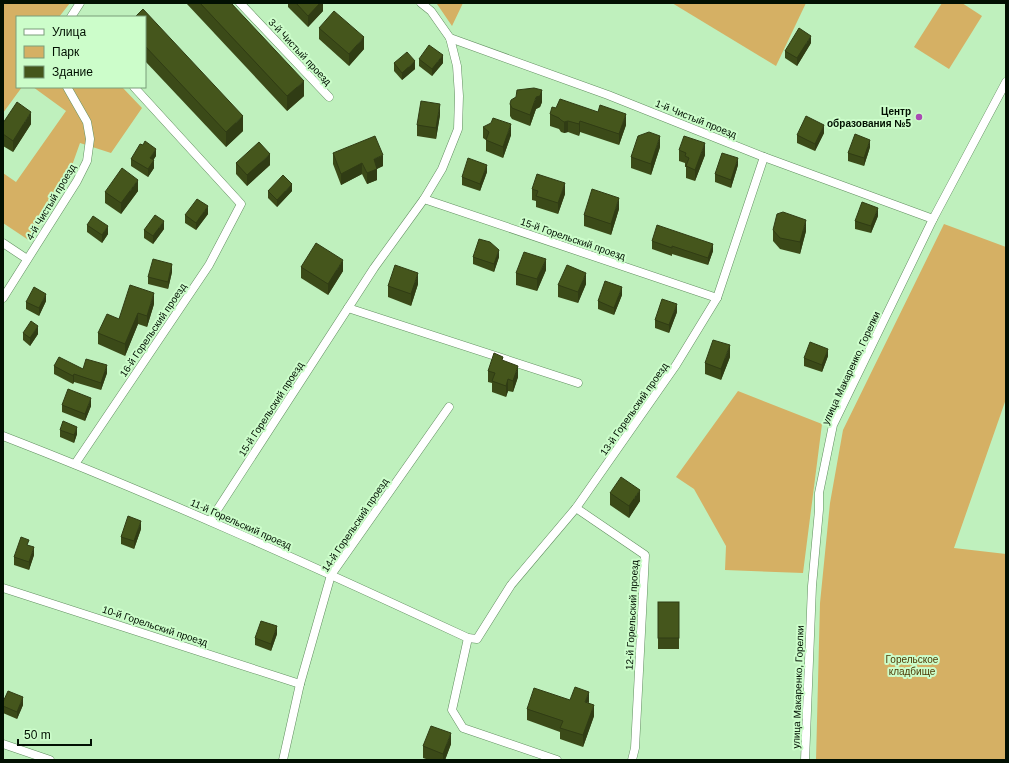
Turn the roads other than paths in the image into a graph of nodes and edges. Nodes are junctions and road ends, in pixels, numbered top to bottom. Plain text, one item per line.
1 (80, 3) edge
2 (240, 3) edge
3 (421, 3) edge
4 (72, 16) edge
5 (450, 38) junction
6 (1006, 82) edge
7 (68, 88) edge
8 (135, 88) edge
9 (329, 97) dead end
10 (764, 157) junction
11 (424, 199) junction
12 (933, 219) junction
13 (3, 243) edge
14 (27, 260) junction
15 (3, 298) edge
16 (717, 298) junction
17 (348, 308) junction
18 (578, 383) dead end
19 (449, 407) dead end
20 (3, 436) edge
21 (75, 464) junction
22 (576, 508) junction
23 (210, 521) junction
24 (331, 575) junction
25 (3, 588) edge
26 (468, 638) junction
27 (300, 684) junction
28 (3, 744) edge
29 (50, 760) edge
30 (283, 760) edge
31 (557, 760) edge
32 (632, 760) edge
33 (805, 760) edge

1 - 4 street
2 - 9 street, 3-й Чистый проезд
3 - 5 street, 15-й Горельский проезд
5 - 10 street, 1-й Чистый проезд
5 - 11 street, 15-й Горельский проезд
6 - 12 street, улица Макаренко, Горелки
7 - 14 street, 4-й Чистый проезд
8 - 21 street, 16-й Горельский проезд
10 - 12 street, 1-й Чистый проезд
10 - 16 street, 13-й Горельский проезд
11 - 16 street, 15-й Горельский проезд
11 - 17 street, 15-й Горельский проезд
12 - 33 street, улица Макаренко, Горелки
13 - 14 street
14 - 15 street, 4-й Чистый проезд
16 - 22 street, 13-й Горельский проезд
17 - 18 street
17 - 23 street, 15-й Горельский проезд
19 - 24 street, 14-й Горельский проезд
20 - 21 street, 11-й Горельский проезд
21 - 23 street, 11-й Горельский проезд
22 - 26 street, 13-й Горельский проезд
22 - 32 street, 12-й Горельский проезд
23 - 24 street, 11-й Горельский проезд
24 - 26 street, 11-й Горельский проезд
24 - 27 street, 14-й Горельский проезд
25 - 27 street, 10-й Горельский проезд
26 - 31 street
27 - 30 street, 14-й Горельский проезд
28 - 29 street

